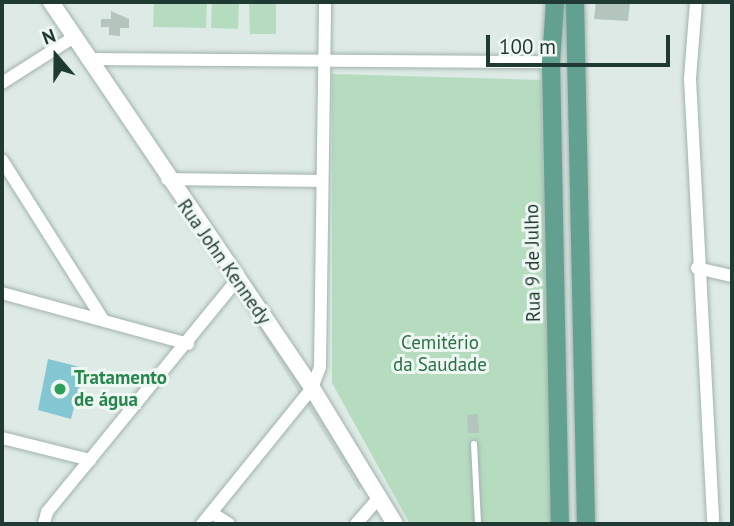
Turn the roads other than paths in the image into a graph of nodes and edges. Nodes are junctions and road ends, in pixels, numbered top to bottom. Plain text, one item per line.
1 (51, 2) edge
2 (325, 2) edge
3 (555, 2) edge
4 (575, 2) edge
5 (696, 2) edge
6 (74, 37) junction
7 (87, 59) junction
8 (325, 62) junction
9 (551, 62) junction
10 (2, 83) edge
11 (2, 160) edge
12 (167, 179) junction
13 (322, 181) junction
14 (697, 268) junction
15 (732, 276) edge
16 (237, 280) junction
17 (2, 293) edge
18 (102, 318) junction
19 (188, 344) junction
20 (312, 388) junction
21 (2, 438) edge
22 (474, 444) dead end
23 (90, 460) junction
24 (380, 496) junction
25 (212, 513) junction
26 (44, 524) edge
27 (202, 524) edge
28 (229, 524) edge
29 (356, 524) edge
30 (395, 524) edge
31 (478, 524) edge
32 (559, 524) edge
33 (586, 524) edge
34 (594, 524) edge
35 (713, 524) edge

1 - 6 street, Rua John Kennedy
2 - 8 street
3 - 9 main road, Rua 9 de Julho
4 - 33 main road
5 - 14 street
6 - 7 street, Rua John Kennedy
6 - 10 street
7 - 8 street
7 - 12 street, Rua John Kennedy
8 - 9 street
8 - 13 street
9 - 32 main road, Rua 9 de Julho
11 - 18 street
12 - 13 street
12 - 16 street, Rua John Kennedy
13 - 20 street
14 - 15 street
14 - 35 street
16 - 19 street
16 - 20 street, Rua John Kennedy
17 - 18 street
18 - 19 street
19 - 23 street
20 - 24 street, Rua John Kennedy
20 - 25 street
21 - 23 street
22 - 31 lane
23 - 26 street
24 - 29 street
24 - 30 street, Rua John Kennedy
25 - 27 street
25 - 28 street
33 - 34 street

